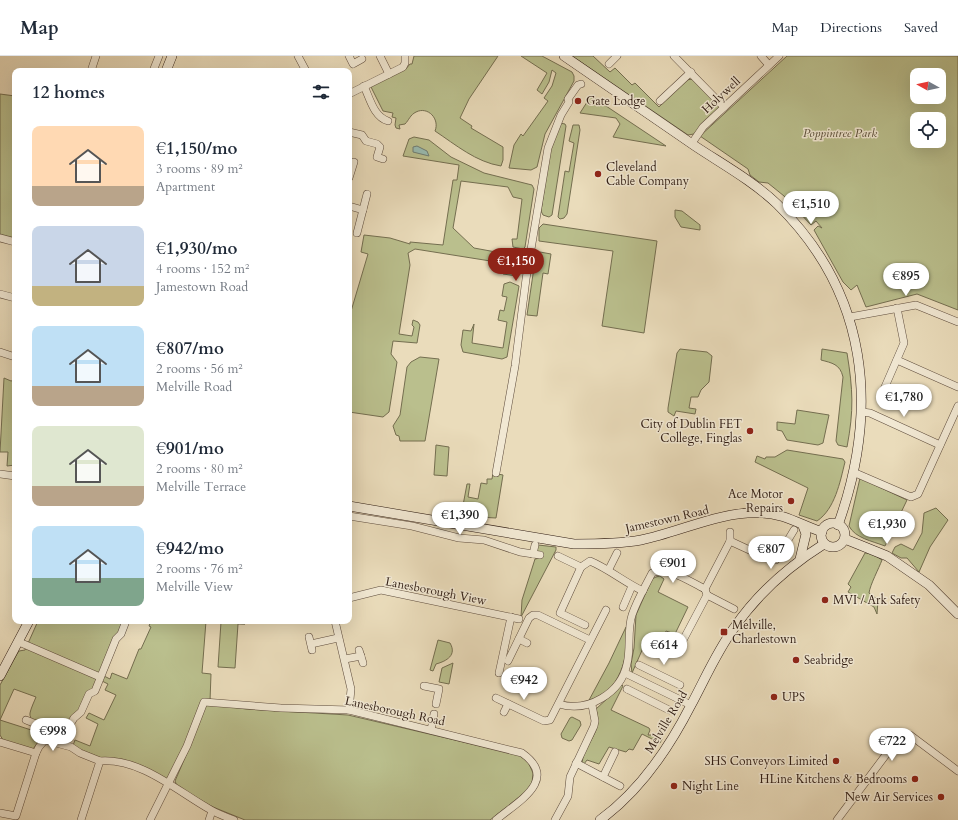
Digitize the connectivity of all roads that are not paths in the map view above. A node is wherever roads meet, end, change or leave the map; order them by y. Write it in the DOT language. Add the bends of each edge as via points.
graph roads {
  1 [pos="96,56"];
  2 [pos="159,56"];
  3 [pos="172,56"];
  4 [pos="298,56"];
  5 [pos="348,56"];
  6 [pos="380,56"];
  7 [pos="405,56"];
  8 [pos="564,56"];
  9 [pos="617,56"];
  10 [pos="674,56"];
  11 [pos="760,56"];
  12 [pos="779,56"];
  13 [pos="362,59"];
  14 [pos="609,64"];
  15 [pos="769,65"];
  16 [pos="91,68"];
  17 [pos="154,68"];
  18 [pos="167,68"];
  19 [pos="304,68"];
  20 [pos="691,72"];
  21 [pos="588,73"];
  22 [pos="390,74"];
  23 [pos="364,86"];
  24 [pos="352,92"];
  25 [pos="660,101"];
  26 [pos="724,107"];
  27 [pos="388,122"];
  28 [pos="352,133"];
  29 [pos="692,143"];
  30 [pos="383,159"];
  31 [pos="354,162"];
  32 [pos="352,168"];
  33 [pos="367,194"];
  34 [pos="352,207"];
  35 [pos="363,210"];
  36 [pos="357,233"];
  37 [pos="0,238"];
  38 [pos="12,241"];
  39 [pos="0,294"];
  40 [pos="12,297"];
  41 [pos="897,308"];
  42 [pos="850,317"];
  43 [pos="958,322"];
  44 [pos="0,352"];
  45 [pos="12,356"];
  46 [pos="897,360"];
  47 [pos="958,387"];
  48 [pos="881,396"];
  49 [pos="958,406"];
  50 [pos="862,412"];
  51 [pos="940,445"];
  52 [pos="853,472"];
  53 [pos="496,473"];
  54 [pos="0,474"];
  55 [pos="12,476"];
  56 [pos="352,507"];
  57 [pos="352,516"];
  58 [pos="838,525"];
  59 [pos="803,526"];
  60 [pos="794,530"];
  61 [pos="730,532"];
  62 [pos="822,532"];
  63 [pos="845,539"];
  64 [pos="730,541"];
  65 [pos="824,544"];
  66 [pos="535,545"];
  67 [pos="617,553"];
  68 [pos="558,556"];
  69 [pos="800,559"];
  70 [pos="581,567"];
  71 [pos="609,570"];
  72 [pos="632,586"];
  73 [pos="643,591"];
  74 [pos="706,592"];
  75 [pos="352,597"];
  76 [pos="623,607"];
  77 [pos="734,609"];
  78 [pos="606,610"];
  79 [pos="958,614"];
  80 [pos="511,618"];
  81 [pos="519,619"];
  82 [pos="28,624"];
  83 [pos="125,624"];
  84 [pos="336,624"];
  85 [pos="585,625"];
  86 [pos="338,638"];
  87 [pos="519,639"];
  88 [pos="590,640"];
  89 [pos="670,641"];
  90 [pos="19,642"];
  91 [pos="527,643"];
  92 [pos="311,644"];
  93 [pos="361,656"];
  94 [pos="345,659"];
  95 [pos="508,661"];
  96 [pos="639,664"];
  97 [pos="652,671"];
  98 [pos="499,673"];
  99 [pos="625,673"];
  100 [pos="0,676"];
  101 [pos="100,677"];
  102 [pos="646,683"];
  103 [pos="680,685"];
  104 [pos="424,686"];
  105 [pos="655,688"];
  106 [pos="627,689"];
  107 [pos="496,698"];
  108 [pos="649,700"];
  109 [pos="436,704"];
  110 [pos="508,704"];
  111 [pos="560,704"];
  112 [pos="592,705"];
  113 [pos="691,705"];
  114 [pos="349,710"];
  115 [pos="669,710"];
  116 [pos="504,712"];
  117 [pos="434,714"];
  118 [pos="26,720"];
  119 [pos="431,730"];
  120 [pos="0,742"];
  121 [pos="616,752"];
  122 [pos="36,753"];
  123 [pos="100,761"];
  124 [pos="576,763"];
  125 [pos="958,771"];
  126 [pos="603,777"];
  127 [pos="168,784"];
  128 [pos="620,786"];
  129 [pos="212,811"];
  130 [pos="0,813"];
  131 [pos="81,820"];
  132 [pos="150,820"];
  133 [pos="209,820"];
  134 [pos="234,820"];
  135 [pos="496,820"];
  136 [pos="555,820"];
  137 [pos="600,820"];
  138 [pos="837,820"];
  1 -- 16 [label="street"];
  2 -- 17 [label="street"];
  3 -- 18 [label="street"];
  4 -- 19 [label="street"];
  5 -- 13 [label="street" via="353,64"];
  6 -- 22 [label="street"];
  7 -- 22 [label="street" via="406,63 403,67"];
  8 -- 21 [label="street"];
  9 -- 14 [label="street"];
  10 -- 20 [label="street"];
  11 -- 15 [label="street"];
  12 -- 15 [label="street, Holywell"];
  15 -- 26 [label="street, Holywell"];
  20 -- 25 [label="street"];
  20 -- 26 [label="street"];
  21 -- 29 [label="street"];
  21 -- 53 [label="street" via="568,99 569,102 561,114 548,148"];
  22 -- 23 [label="street"];
  23 -- 24 [label="street"];
  23 -- 27 [label="street" via="378,115"];
  26 -- 29 [label="street, Holywell" via="703,127"];
  28 -- 30 [label="street" via="362,135 366,141 377,144 380,147 377,157"];
  29 -- 42 [label="street" via="765,193 794,222 820,256 843,298"];
  31 -- 32 [label="street"];
  33 -- 35 [label="street"];
  34 -- 35 [label="street"];
  35 -- 36 [label="street"];
  37 -- 38 [label="street"];
  39 -- 40 [label="street"];
  41 -- 42 [label="street"];
  41 -- 43 [label="street" via="916,305"];
  41 -- 46 [label="street" via="904,343"];
  42 -- 50 [label="street" via="859,361"];
  44 -- 45 [label="street"];
  46 -- 47 [label="street"];
  46 -- 48 [label="street"];
  49 -- 51 [label="street"];
  50 -- 51 [label="street" via="870,413"];
  50 -- 52 [label="street" via="861,433"];
  51 -- 52 [label="street" via="915,497"];
  52 -- 58 [label="street"];
  54 -- 55 [label="street"];
  56 -- 59 [label="street, Jamestown Road" via="574,544 641,540 731,516 760,513 788,518"];
  57 -- 66 [label="street" via="412,526 459,538 484,540 537,554"];
  58 -- 62 [label="street" via="829,524"];
  58 -- 63 [label="street" via="844,531"];
  59 -- 62 [label="street, Jamestown Road"];
  59 -- 69 [label="street" via="806,534"];
  60 -- 64 [label="street" via="776,560"];
  61 -- 64 [label="street"];
  62 -- 65 [label="street"];
  63 -- 65 [label="street" via="837,547"];
  63 -- 79 [label="street" via="887,556 929,585"];
  64 -- 74 [label="street"];
  65 -- 69 [label="street, Melville Road"];
  67 -- 71 [label="street"];
  68 -- 70 [label="street"];
  69 -- 113 [label="street, Melville Road" via="776,579 734,628"];
  70 -- 71 [label="street" via="590,561"];
  70 -- 85 [label="street" via="560,613"];
  71 -- 72 [label="street"];
  72 -- 73 [label="street"];
  72 -- 76 [label="street"];
  73 -- 74 [label="street" via="652,573 657,571 674,573"];
  73 -- 99 [label="street" via="632,615"];
  74 -- 77 [label="street"];
  74 -- 89 [label="street" via="680,646"];
  75 -- 80 [label="street, Lanesborough View" via="381,590"];
  78 -- 88 [label="street"];
  80 -- 81 [label="street, Lanesborough View"];
  80 -- 98 [label="street"];
  82 -- 90 [label="street"];
  83 -- 101 [label="street"];
  84 -- 86 [label="street"];
  86 -- 92 [label="street"];
  86 -- 94 [label="street"];
  87 -- 88 [label="street" via="529,618 538,615"];
  87 -- 91 [label="street"];
  87 -- 95 [label="street"];
  88 -- 111 [label="street"];
  90 -- 100 [label="street"];
  90 -- 101 [label="street"];
  93 -- 94 [label="street"];
  94 -- 114 [label="street" via="351,690"];
  96 -- 97 [label="street"];
  97 -- 102 [label="street"];
  97 -- 103 [label="street"];
  99 -- 102 [label="street"];
  99 -- 112 [label="street" via="609,692"];
  101 -- 118 [label="street" via="95,691 89,694 81,712 74,718 66,733 61,734"];
  102 -- 105 [label="street"];
  104 -- 109 [label="street" via="439,689"];
  105 -- 108 [label="street"];
  105 -- 113 [label="street"];
  106 -- 108 [label="street"];
  107 -- 110 [label="street"];
  108 -- 115 [label="street"];
  110 -- 111 [label="street" via="547,722"];
  110 -- 116 [label="street"];
  111 -- 112 [label="street" via="574,707"];
  112 -- 124 [label="street" via="594,726"];
  113 -- 137 [label="street, Melville Road" via="674,737 652,769"];
  114 -- 119 [label="street, Lanesborough Road"];
  114 -- 127 [label="street, Lanesborough Road" via="274,708 204,702 187,746"];
  117 -- 119 [label="street"];
  119 -- 135 [label="street, Lanesborough Road" via="522,753 531,759 536,768 536,782 532,792"];
  120 -- 122 [label="street"];
  121 -- 126 [label="street"];
  122 -- 123 [label="street" via="45,740 71,747"];
  122 -- 130 [label="street" via="24,782 16,816"];
  123 -- 127 [label="street" via="114,760 132,765"];
  123 -- 131 [label="street"];
  124 -- 126 [label="street"];
  124 -- 136 [label="street" via="570,777 568,796"];
  125 -- 138 [label="street" via="910,735 900,736"];
  126 -- 128 [label="street"];
  127 -- 129 [label="street"];
  127 -- 132 [label="street, Lanesborough Road"];
  129 -- 133 [label="street"];
  129 -- 134 [label="street"];
}
